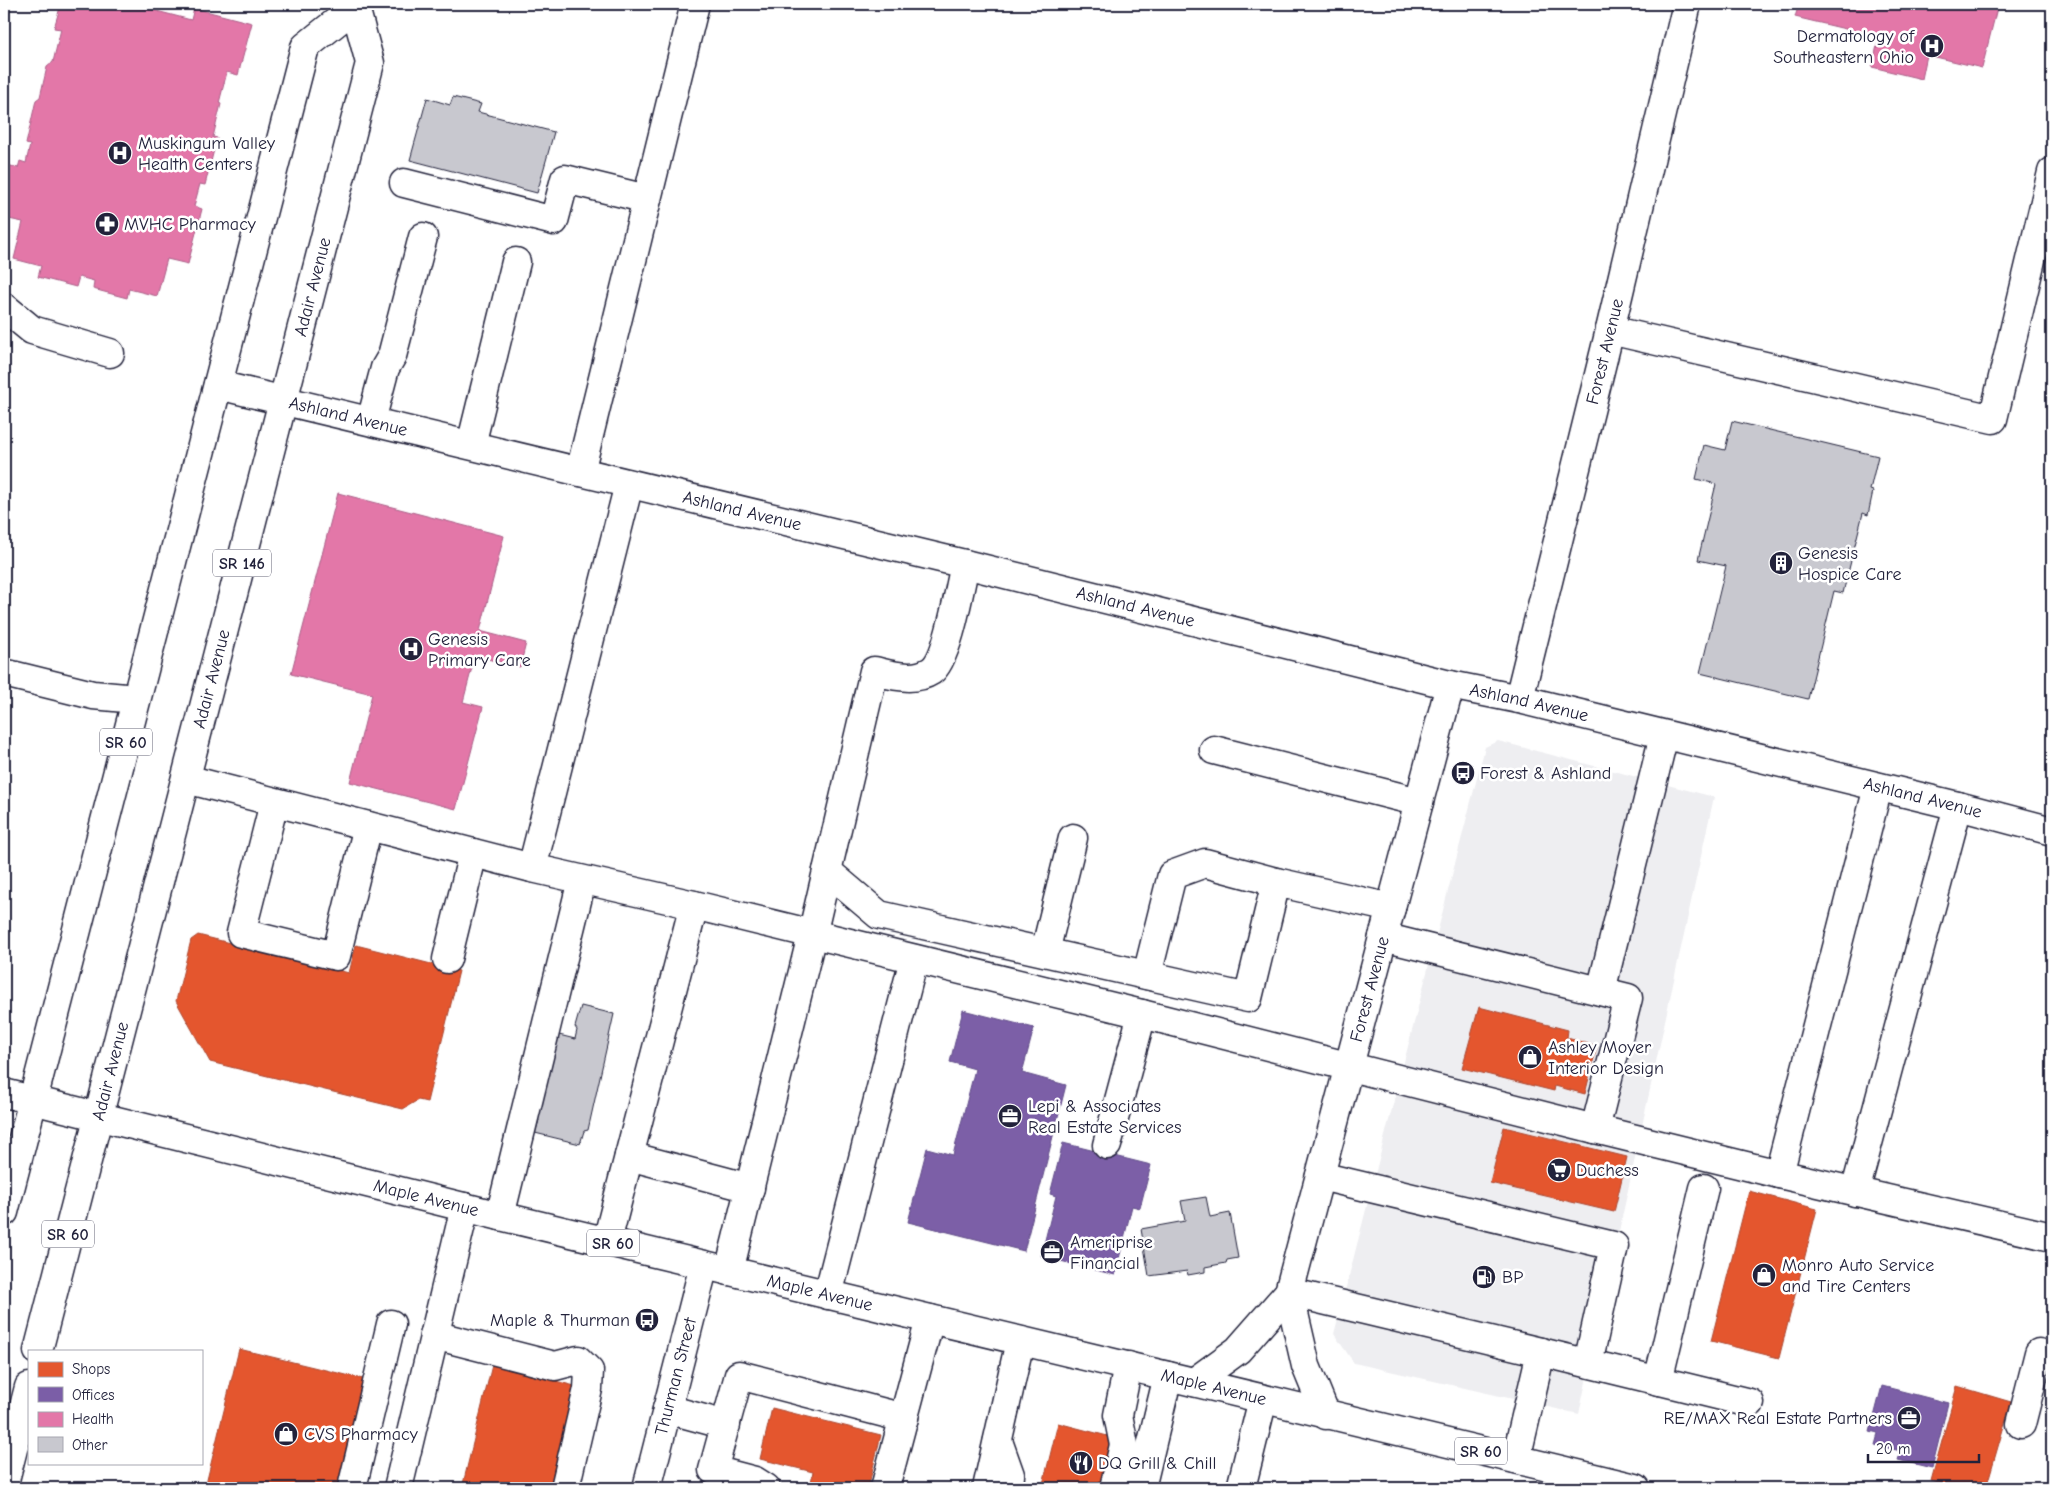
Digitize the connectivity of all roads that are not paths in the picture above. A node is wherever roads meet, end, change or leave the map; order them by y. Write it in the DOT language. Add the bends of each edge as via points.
graph roads {
  1 [pos="695,4"];
  2 [pos="1687,4"];
  3 [pos="353,5"];
  4 [pos="2052,172"];
  5 [pos="404,183"];
  6 [pos="647,199"];
  7 [pos="423,237"];
  8 [pos="516,262"];
  9 [pos="4,306"];
  10 [pos="1610,330"];
  11 [pos="110,353"];
  12 [pos="218,384"];
  13 [pos="284,401"];
  14 [pos="371,421"];
  15 [pos="471,445"];
  16 [pos="580,472"];
  17 [pos="629,484"];
  18 [pos="965,564"];
  19 [pos="4,673"];
  20 [pos="1450,685"];
  21 [pos="136,699"];
  22 [pos="1519,699"];
  23 [pos="1664,735"];
  24 [pos="1214,750"];
  25 [pos="186,779"];
  26 [pos="1878,787"];
  27 [pos="1419,802"];
  28 [pos="274,803"];
  29 [pos="1958,806"];
  30 [pos="368,826"];
  31 [pos="2052,831"];
  32 [pos="1074,838"];
  33 [pos="473,853"];
  34 [pos="532,868"];
  35 [pos="827,871"];
  36 [pos="582,880"];
  37 [pos="1276,882"];
  38 [pos="694,905"];
  39 [pos="1391,908"];
  40 [pos="812,935"];
  41 [pos="1383,937"];
  42 [pos="1045,952"];
  43 [pos="447,959"];
  44 [pos="914,959"];
  45 [pos="1147,975"];
  46 [pos="1601,991"];
  47 [pos="1142,1014"];
  48 [pos="1349,1066"];
  49 [pos="4,1093"];
  50 [pos="33,1100"];
  51 [pos="98,1118"];
  52 [pos="1595,1129"];
  53 [pos="1107,1145"];
  54 [pos="629,1156"];
  55 [pos="1779,1174"];
  56 [pos="1320,1176"];
  57 [pos="750,1188"];
  58 [pos="1704,1188"];
  59 [pos="1855,1192"];
  60 [pos="464,1207"];
  61 [pos="4,1212"];
  62 [pos="500,1216"];
  63 [pos="2052,1237"];
  64 [pos="607,1241"];
  65 [pos="717,1268"];
  66 [pos="1289,1292"];
  67 [pos="828,1295"];
  68 [pos="930,1319"];
  69 [pos="391,1324"];
  70 [pos="434,1335"];
  71 [pos="1020,1341"];
  72 [pos="38,1350"];
  73 [pos="1541,1352"];
  74 [pos="2052,1356"];
  75 [pos="1588,1364"];
  76 [pos="1128,1366"];
  77 [pos="1168,1376"];
  78 [pos="1658,1381"];
  79 [pos="1194,1382"];
  80 [pos="28,1391"];
  81 [pos="1263,1399"];
  82 [pos="1750,1403"];
  83 [pos="667,1409"];
  84 [pos="1326,1414"];
  85 [pos="904,1418"];
  86 [pos="2021,1424"];
  87 [pos="726,1425"];
  88 [pos="998,1440"];
  89 [pos="1516,1459"];
  90 [pos="4,1484"];
  91 [pos="758,1486"];
  92 [pos="352,1488"];
  93 [pos="398,1488"];
  94 [pos="565,1488"];
  95 [pos="647,1488"];
  96 [pos="885,1488"];
  97 [pos="987,1488"];
  98 [pos="1009,1488"];
  99 [pos="1114,1488"];
  100 [pos="1141,1488"];
  101 [pos="1241,1488"];
  102 [pos="1636,1488"];
  1 -- 6 [label="main road"];
  2 -- 10 [label="main road, Forest Avenue"];
  3 -- 12 [label="main road, Adair Avenue / SR 60" via="305,47"];
  3 -- 13 [label="main road, Adair Avenue / SR 146" via="370,63"];
  4 -- 10 [label="main road" via="1993,419"];
  5 -- 6 [label="main road" via="554,221 564,179"];
  6 -- 16 [label="main road"];
  7 -- 14 [label="main road" via="392,356 385,368"];
  8 -- 15 [label="main road"];
  9 -- 11 [label="main road" via="32,330"];
  10 -- 22 [label="main road, Forest Avenue"];
  12 -- 13 [label="main road, Ashland Avenue"];
  12 -- 21 [label="main road, Adair Avenue / SR 60"];
  13 -- 14 [label="main road, Ashland Avenue"];
  13 -- 25 [label="main road, Adair Avenue / SR 146"];
  14 -- 15 [label="main road, Ashland Avenue"];
  15 -- 16 [label="main road, Ashland Avenue"];
  16 -- 17 [label="main road, Ashland Avenue"];
  17 -- 18 [label="main road, Ashland Avenue"];
  17 -- 34 [label="main road"];
  18 -- 20 [label="main road, Ashland Avenue"];
  18 -- 35 [label="main road, Thurman Street" via="940,662 932,671 906,678 874,671"];
  19 -- 21 [label="main road" via="93,695"];
  20 -- 22 [label="main road, Ashland Avenue"];
  20 -- 27 [label="main road, Forest Avenue"];
  21 -- 50 [label="main road, Adair Avenue / SR 60"];
  22 -- 23 [label="main road, Ashland Avenue"];
  23 -- 26 [label="main road, Ashland Avenue"];
  23 -- 46 [label="main road"];
  24 -- 27 [label="main road"];
  25 -- 28 [label="main road"];
  25 -- 51 [label="main road, Adair Avenue / SR 146"];
  26 -- 29 [label="main road, Ashland Avenue"];
  26 -- 55 [label="main road"];
  27 -- 39 [label="main road, Forest Avenue"];
  28 -- 30 [label="main road"];
  28 -- 30 [label="main road" via="241,933 336,956"];
  29 -- 31 [label="main road, Ashland Avenue"];
  29 -- 59 [label="main road"];
  30 -- 33 [label="main road"];
  32 -- 42 [label="main road"];
  33 -- 34 [label="main road"];
  33 -- 43 [label="main road"];
  34 -- 36 [label="main road"];
  35 -- 40 [label="main road, Thurman Street"];
  35 -- 42 [label="main road" via="879,915"];
  36 -- 38 [label="main road"];
  36 -- 62 [label="main road"];
  37 -- 39 [label="main road"];
  37 -- 45 [label="main road" via="1205,863 1172,875"];
  37 -- 45 [label="main road" via="1248,998"];
  38 -- 40 [label="main road"];
  38 -- 54 [label="main road"];
  39 -- 41 [label="main road, Forest Avenue"];
  40 -- 44 [label="main road"];
  40 -- 57 [label="main road, Thurman Street"];
  41 -- 46 [label="main road"];
  41 -- 48 [label="main road, Forest Avenue"];
  42 -- 45 [label="main road"];
  44 -- 47 [label="main road"];
  44 -- 67 [label="main road"];
  46 -- 52 [label="main road" via="1628,998"];
  47 -- 48 [label="main road"];
  47 -- 53 [label="main road"];
  48 -- 52 [label="main road"];
  48 -- 56 [label="main road, Forest Avenue"];
  49 -- 50 [label="main road, Maple Avenue"];
  50 -- 51 [label="main road, Maple Avenue"];
  50 -- 61 [label="main road, Adair Avenue / SR 60"];
  51 -- 60 [label="main road, Maple Avenue / SR 60"];
  51 -- 72 [label="main road, Adair Avenue / SR 60"];
  52 -- 55 [label="main road"];
  54 -- 57 [label="main road"];
  54 -- 64 [label="main road"];
  55 -- 59 [label="main road"];
  56 -- 66 [label="main road, Forest Avenue"];
  56 -- 75 [label="main road" via="1614,1246"];
  57 -- 65 [label="main road, Thurman Street"];
  58 -- 78 [label="main road"];
  59 -- 63 [label="main road"];
  60 -- 62 [label="main road, Maple Avenue / SR 60"];
  60 -- 70 [label="main road"];
  62 -- 64 [label="main road, Maple Avenue / SR 60"];
  64 -- 65 [label="main road, Maple Avenue / SR 60"];
  65 -- 67 [label="main road, Maple Avenue / SR 60"];
  65 -- 83 [label="main road, Thurman Street"];
  66 -- 73 [label="main road"];
  66 -- 79 [label="main road, Forest Avenue" via="1238,1350"];
  66 -- 84 [label="main road, Forest Avenue" via="1306,1366"];
  67 -- 68 [label="main road, Maple Avenue / SR 60"];
  68 -- 71 [label="main road, Maple Avenue / SR 60"];
  68 -- 85 [label="main road"];
  69 -- 92 [label="main road"];
  70 -- 93 [label="main road"];
  70 -- 94 [label="main road" via="556,1366 578,1360 590,1371"];
  71 -- 76 [label="main road, Maple Avenue / SR 60"];
  71 -- 88 [label="main road"];
  73 -- 75 [label="main road"];
  73 -- 89 [label="main road"];
  74 -- 86 [label="main road" via="2040,1353"];
  75 -- 78 [label="main road"];
  76 -- 77 [label="main road, Maple Avenue / SR 60"];
  76 -- 99 [label="main road" via="1118,1415 1124,1445"];
  77 -- 79 [label="main road, Maple Avenue / SR 60"];
  77 -- 100 [label="main road"];
  78 -- 82 [label="main road"];
  79 -- 81 [label="main road, Maple Avenue / SR 60"];
  80 -- 90 [label="main road"];
  81 -- 84 [label="main road, Maple Avenue / SR 60"];
  81 -- 101 [label="main road"];
  83 -- 87 [label="main road"];
  83 -- 95 [label="main road, Thurman Street"];
  84 -- 89 [label="main road, Maple Avenue / SR 60"];
  85 -- 87 [label="main road" via="739,1375"];
  85 -- 96 [label="main road"];
  87 -- 91 [label="main road" via="713,1470"];
  88 -- 97 [label="main road"];
  88 -- 98 [label="main road" via="1010,1475"];
  89 -- 102 [label="main road, Maple Avenue / SR 60"];
}
